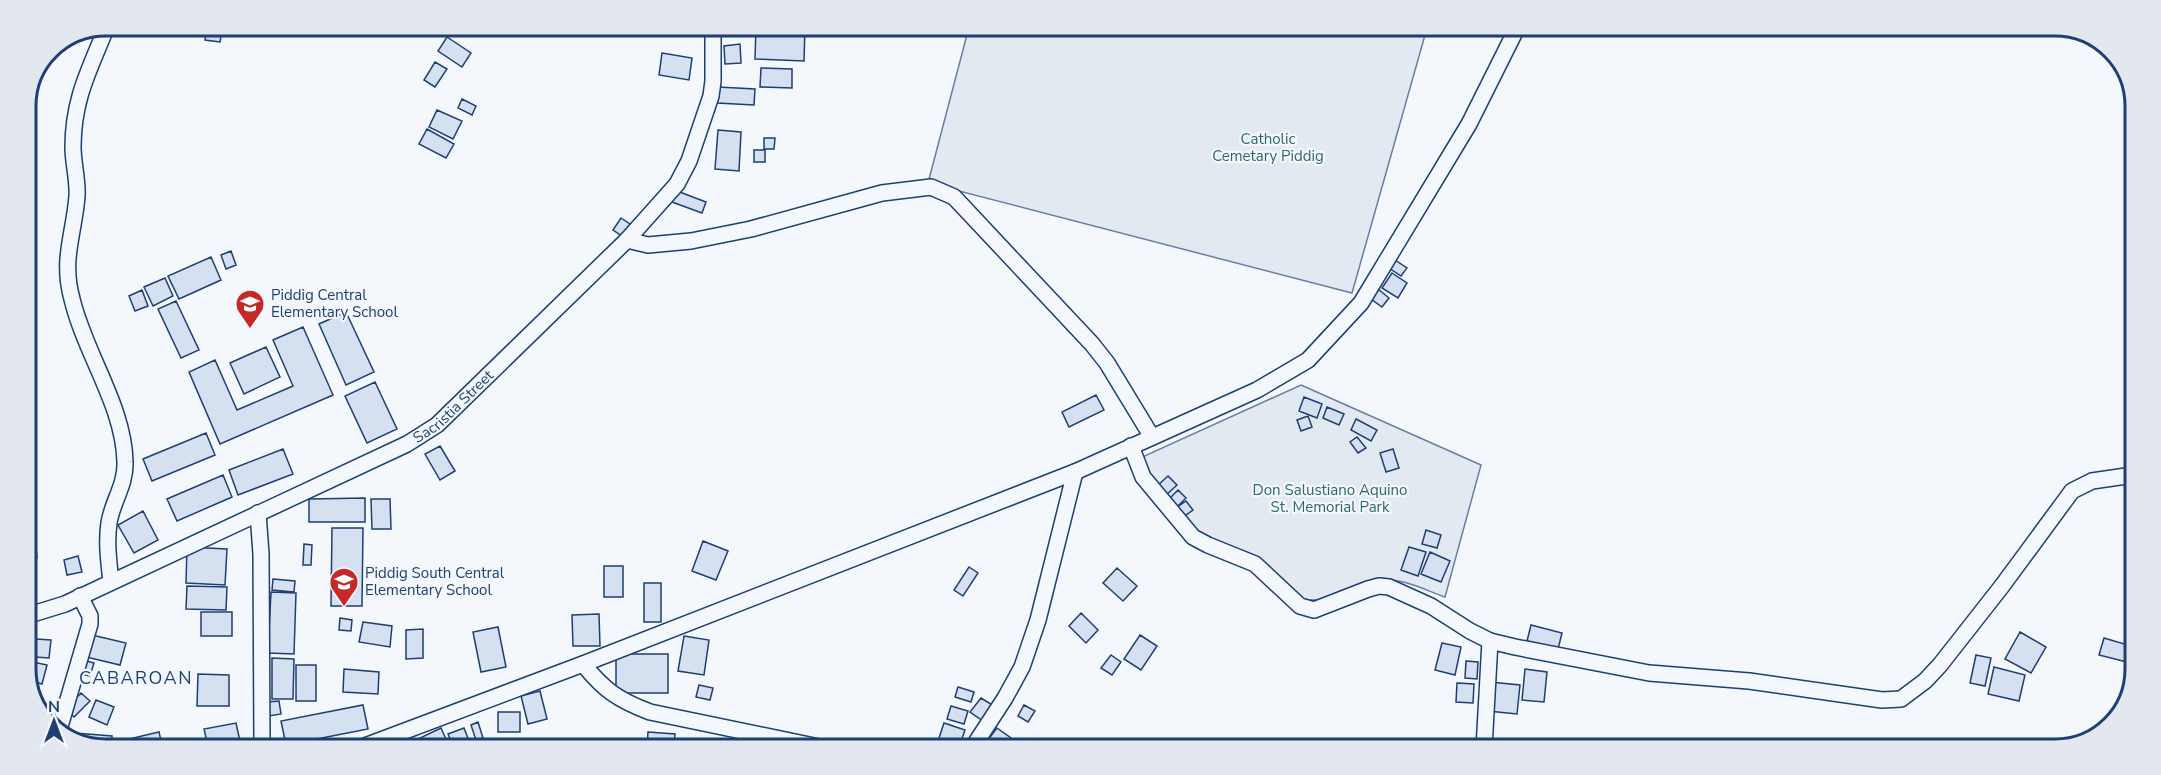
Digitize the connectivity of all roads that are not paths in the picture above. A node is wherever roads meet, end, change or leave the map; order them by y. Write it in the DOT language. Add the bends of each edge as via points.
graph roads {
  1 [pos="103,36"];
  2 [pos="713,36"];
  3 [pos="1513,36"];
  4 [pos="627,240"];
  5 [pos="1152,437"];
  6 [pos="1131,446"];
  7 [pos="1075,472"];
  8 [pos="2125,476"];
  9 [pos="258,513"];
  10 [pos="111,582"];
  11 [pos="80,596"];
  12 [pos="36,613"];
  13 [pos="1490,641"];
  14 [pos="583,664"];
  15 [pos="60,722"];
  16 [pos="262,739"];
  17 [pos="384,739"];
  18 [pos="780,739"];
  19 [pos="978,739"];
  20 [pos="1485,739"];
  1 -- 10 [label="street" via="78,99 73,147 77,193 67,276 84,338 114,408 125,462 122,486 109,521"];
  2 -- 4 [label="street, Sacristia Street" via="714,81 689,161 676,184"];
  3 -- 5 [label="street" via="1469,124 1361,303 1308,360 1257,390"];
  4 -- 5 [label="street" via="648,245 691,241 882,193 931,187 941,190 968,211 1092,344"];
  4 -- 9 [label="street, Sacristia Street" via="438,425 407,444"];
  5 -- 6 [label="street"];
  6 -- 7 [label="street"];
  6 -- 13 [label="street" via="1143,477 1193,537 1255,564 1300,606 1314,610 1368,589 1389,587 1431,606"];
  7 -- 14 [label="street"];
  7 -- 19 [label="street" via="1038,620 1022,667"];
  8 -- 13 [label="street" via="2092,481 2072,491 1940,665 1900,699 1649,673"];
  9 -- 10 [label="street, Sacristia Street"];
  9 -- 16 [label="street"];
  10 -- 11 [label="street, Sacristia Street"];
  11 -- 12 [label="street, Sacristia Street"];
  11 -- 15 [label="street" via="90,624"];
  13 -- 20 [label="street"];
  14 -- 17 [label="street"];
  14 -- 18 [label="street" via="600,685 626,703 650,712"];
}
